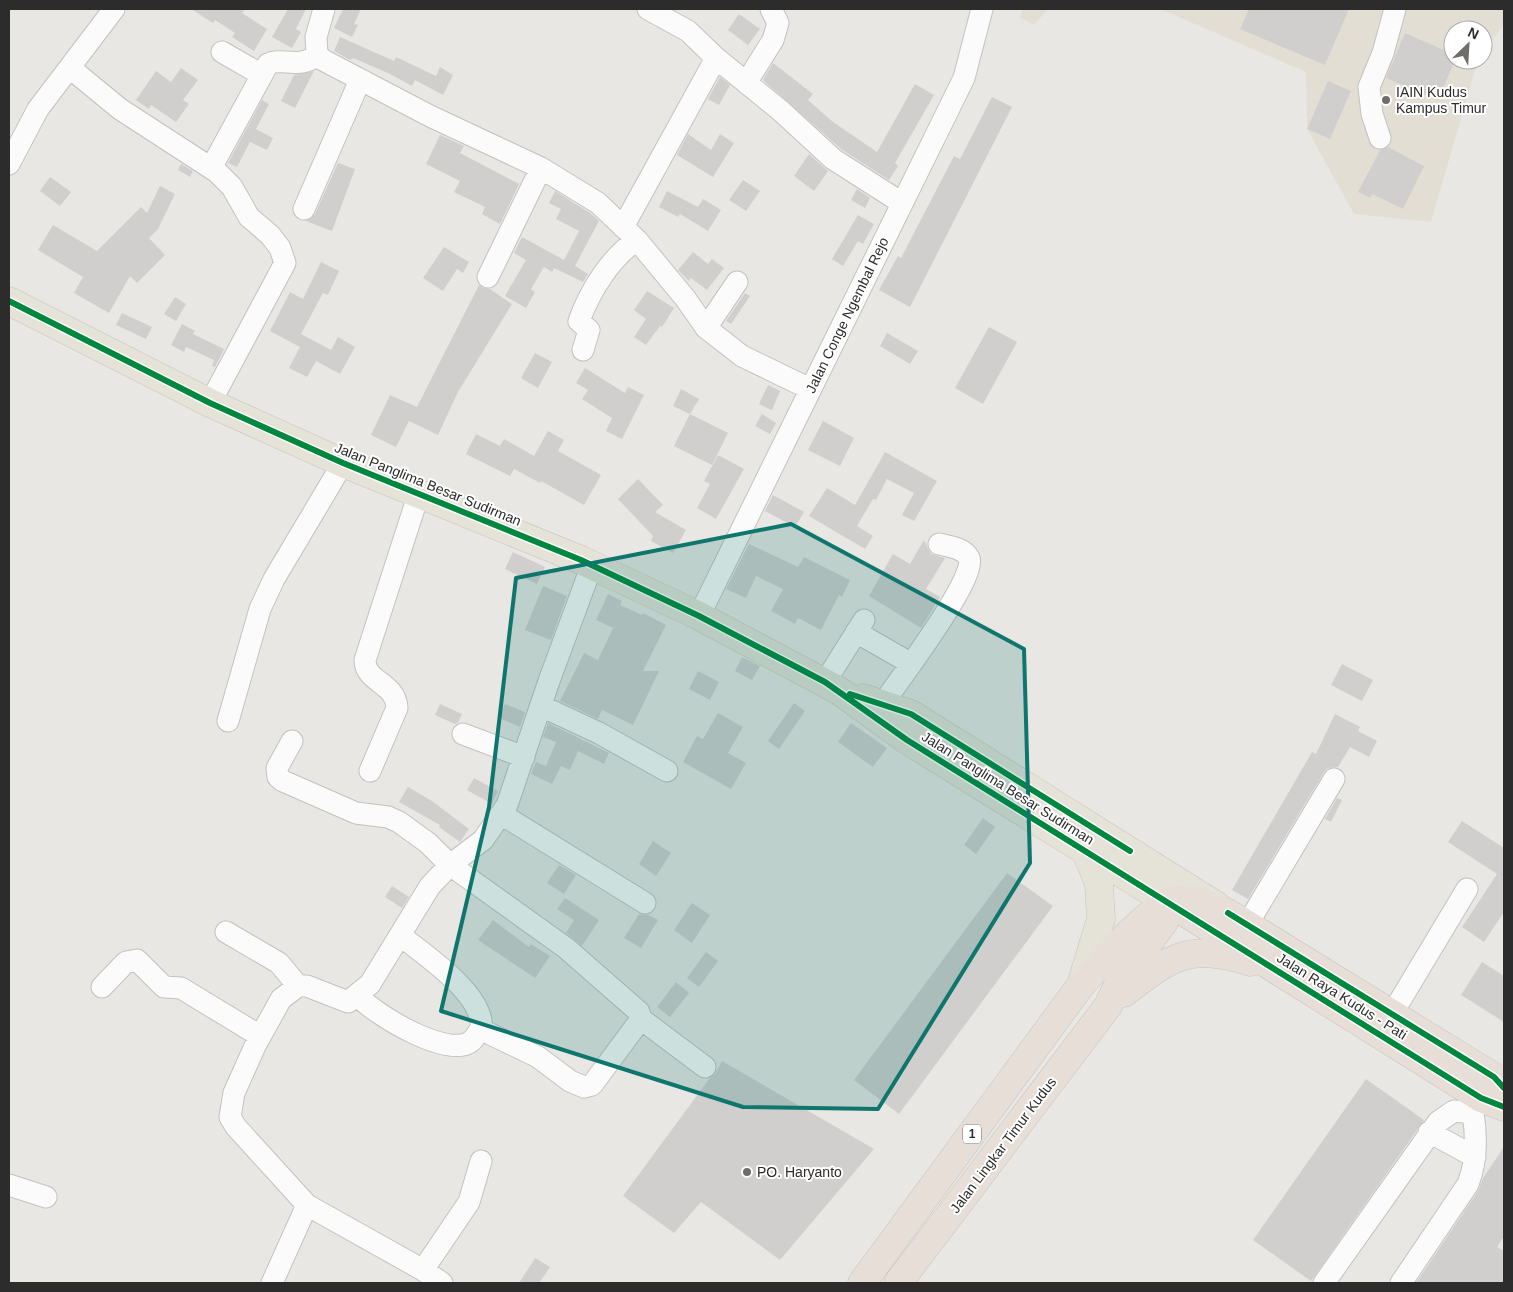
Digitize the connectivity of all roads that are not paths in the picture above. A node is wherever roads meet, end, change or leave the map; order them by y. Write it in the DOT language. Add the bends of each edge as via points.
graph roads {
  1 [pos="114,9"];
  2 [pos="324,9"];
  3 [pos="648,9"];
  4 [pos="982,9"];
  5 [pos="1395,9"];
  6 [pos="774,24"];
  7 [pos="222,52"];
  8 [pos="316,54"];
  9 [pos="716,58"];
  10 [pos="70,68"];
  11 [pos="262,75"];
  12 [pos="360,80"];
  13 [pos="746,83"];
  14 [pos="1380,138"];
  15 [pos="9,164"];
  16 [pos="211,168"];
  17 [pos="541,168"];
  18 [pos="902,203"];
  19 [pos="304,209"];
  20 [pos="630,234"];
  21 [pos="488,277"];
  22 [pos="737,282"];
  23 [pos="9,301"];
  24 [pos="706,328"];
  25 [pos="583,350"];
  26 [pos="810,389"];
  27 [pos="210,403"];
  28 [pos="343,463"];
  29 [pos="419,493"];
  30 [pos="939,544"];
  31 [pos="592,565"];
  32 [pos="699,616"];
  33 [pos="910,663"];
  34 [pos="832,686"];
  35 [pos="882,705"];
  36 [pos="541,706"];
  37 [pos="228,721"];
  38 [pos="463,734"];
  39 [pos="292,741"];
  40 [pos="524,757"];
  41 [pos="370,771"];
  42 [pos="667,771"];
  43 [pos="1334,779"];
  44 [pos="501,814"];
  45 [pos="1086,851"];
  46 [pos="1130,851"];
  47 [pos="450,865"];
  48 [pos="1467,889"];
  49 [pos="1168,902"];
  50 [pos="645,903"];
  51 [pos="1238,919"];
  52 [pos="226,932"];
  53 [pos="400,935"];
  54 [pos="1276,969"];
  55 [pos="1081,985"];
  56 [pos="102,986"];
  57 [pos="298,986"];
  58 [pos="358,996"];
  59 [pos="1108,1006"];
  60 [pos="1392,1014"];
  61 [pos="641,1020"];
  62 [pos="480,1029"];
  63 [pos="260,1036"];
  64 [pos="706,1067"];
  65 [pos="1491,1097"];
  66 [pos="1429,1132"];
  67 [pos="1475,1157"];
  68 [pos="481,1161"];
  69 [pos="9,1185"];
  70 [pos="46,1197"];
  71 [pos="307,1205"];
  72 [pos="423,1270"];
  73 [pos="272,1283"];
  74 [pos="442,1283"];
  75 [pos="862,1283"];
  76 [pos="898,1283"];
  77 [pos="1324,1283"];
  78 [pos="1401,1283"];
  1 -- 10 [label="street"];
  2 -- 8 [label="street" via="316,37"];
  3 -- 9 [label="street" via="688,31"];
  4 -- 18 [label="street, Jalan Conge Ngembal Rejo" via="964,78"];
  5 -- 14 [label="street" via="1383,53 1369,87 1372,114"];
  6 -- 13 [label="street"];
  7 -- 11 [label="street"];
  8 -- 11 [label="street" via="297,63 274,61 268,64"];
  8 -- 12 [label="street"];
  9 -- 13 [label="street"];
  9 -- 20 [label="street"];
  10 -- 15 [label="street" via="38,109"];
  10 -- 16 [label="street" via="120,109"];
  11 -- 16 [label="street"];
  12 -- 17 [label="street"];
  12 -- 19 [label="street"];
  13 -- 18 [label="street" via="782,111 832,158"];
  16 -- 27 [label="street" via="232,187 249,217 270,235 280,248 285,263"];
  17 -- 20 [label="street" via="598,203"];
  17 -- 21 [label="street"];
  18 -- 26 [label="street, Jalan Conge Ngembal Rejo"];
  20 -- 24 [label="street" via="685,298"];
  20 -- 25 [label="street" via="588,299 579,321 589,330"];
  22 -- 24 [label="street"];
  23 -- 27 [label="main road, Jalan Panglima Besar Sudirman"];
  24 -- 26 [label="street" via="742,356"];
  26 -- 32 [label="street, Jalan Conge Ngembal Rejo"];
  27 -- 28 [label="main road, Jalan Panglima Besar Sudirman"];
  28 -- 29 [label="main road, Jalan Panglima Besar Sudirman"];
  28 -- 37 [label="street" via="274,578 260,609"];
  29 -- 31 [label="main road, Jalan Panglima Besar Sudirman"];
  29 -- 41 [label="street" via="364,660 365,667 397,700 397,708"];
  30 -- 33 [label="street" via="960,550 969,558 970,567 965,583 950,607"];
  31 -- 32 [label="main road, Jalan Panglima Besar Sudirman"];
  31 -- 36 [label="street"];
  32 -- 34 [label="main road, Jalan Panglima Besar Sudirman"];
  33 -- 34 [label="street" via="860,626"];
  33 -- 35 [label="street"];
  34 -- 35 [label="main road, Jalan Panglima Besar Sudirman"];
  34 -- 45 [label="main road, Jalan Panglima Besar Sudirman" via="907,740"];
  35 -- 46 [label="main road, Jalan Panglima Besar Sudirman" via="911,714"];
  36 -- 40 [label="street"];
  36 -- 42 [label="street" via="599,733"];
  38 -- 40 [label="street"];
  39 -- 47 [label="street" via="277,768 278,778 356,813 400,822"];
  40 -- 44 [label="street"];
  43 -- 51 [label="street"];
  44 -- 47 [label="street" via="483,840"];
  44 -- 50 [label="street"];
  45 -- 49 [label="main road, Jalan Panglima Besar Sudirman"];
  45 -- 55 [label="main road" via="1099,884 1101,919"];
  46 -- 49 [label="main road" via="1151,873"];
  46 -- 51 [label="main road"];
  47 -- 53 [label="street" via="430,886"];
  47 -- 61 [label="street" via="566,948 639,1012"];
  48 -- 60 [label="street"];
  49 -- 51 [label="highway, Jalan Raya Kudus - Pati" via="1195,901"];
  49 -- 54 [label="highway, Jalan Raya Kudus - Pati / 1"];
  49 -- 55 [label="highway" via="1130,932"];
  49 -- 59 [label="highway, 1" via="1164,922 1119,983"];
  51 -- 60 [label="highway, Jalan Raya Kudus - Pati"];
  52 -- 57 [label="street" via="279,963"];
  53 -- 58 [label="street" via="370,984"];
  53 -- 62 [label="street" via="452,978 468,996 481,1020"];
  54 -- 59 [label="highway, 1" via="1235,957 1189,954 1150,972"];
  54 -- 65 [label="highway, Jalan Raya Kudus - Pati / 1"];
  55 -- 75 [label="highway, 1"];
  56 -- 63 [label="street" via="126,962 137,960 164,987 181,988"];
  57 -- 58 [label="street" via="307,986 348,1002"];
  57 -- 63 [label="street" via="281,999"];
  58 -- 62 [label="street" via="380,1016 422,1037 463,1046 470,1044"];
  59 -- 76 [label="highway, Jalan Lingkar Timur Kudus / 1"];
  60 -- 65 [label="highway, Jalan Raya Kudus - Pati"];
  61 -- 62 [label="street" via="592,1085 584,1086 570,1082 538,1057"];
  61 -- 64 [label="street"];
  63 -- 71 [label="street" via="234,1093 230,1117"];
  65 -- 66 [label="street" via="1454,1112"];
  65 -- 67 [label="street" via="1476,1134"];
  66 -- 67 [label="street"];
  66 -- 77 [label="street"];
  67 -- 78 [label="street" via="1468,1184"];
  68 -- 72 [label="street" via="468,1202"];
  69 -- 70 [label="street"];
  71 -- 72 [label="street"];
  71 -- 73 [label="street"];
  72 -- 74 [label="street"];
}
